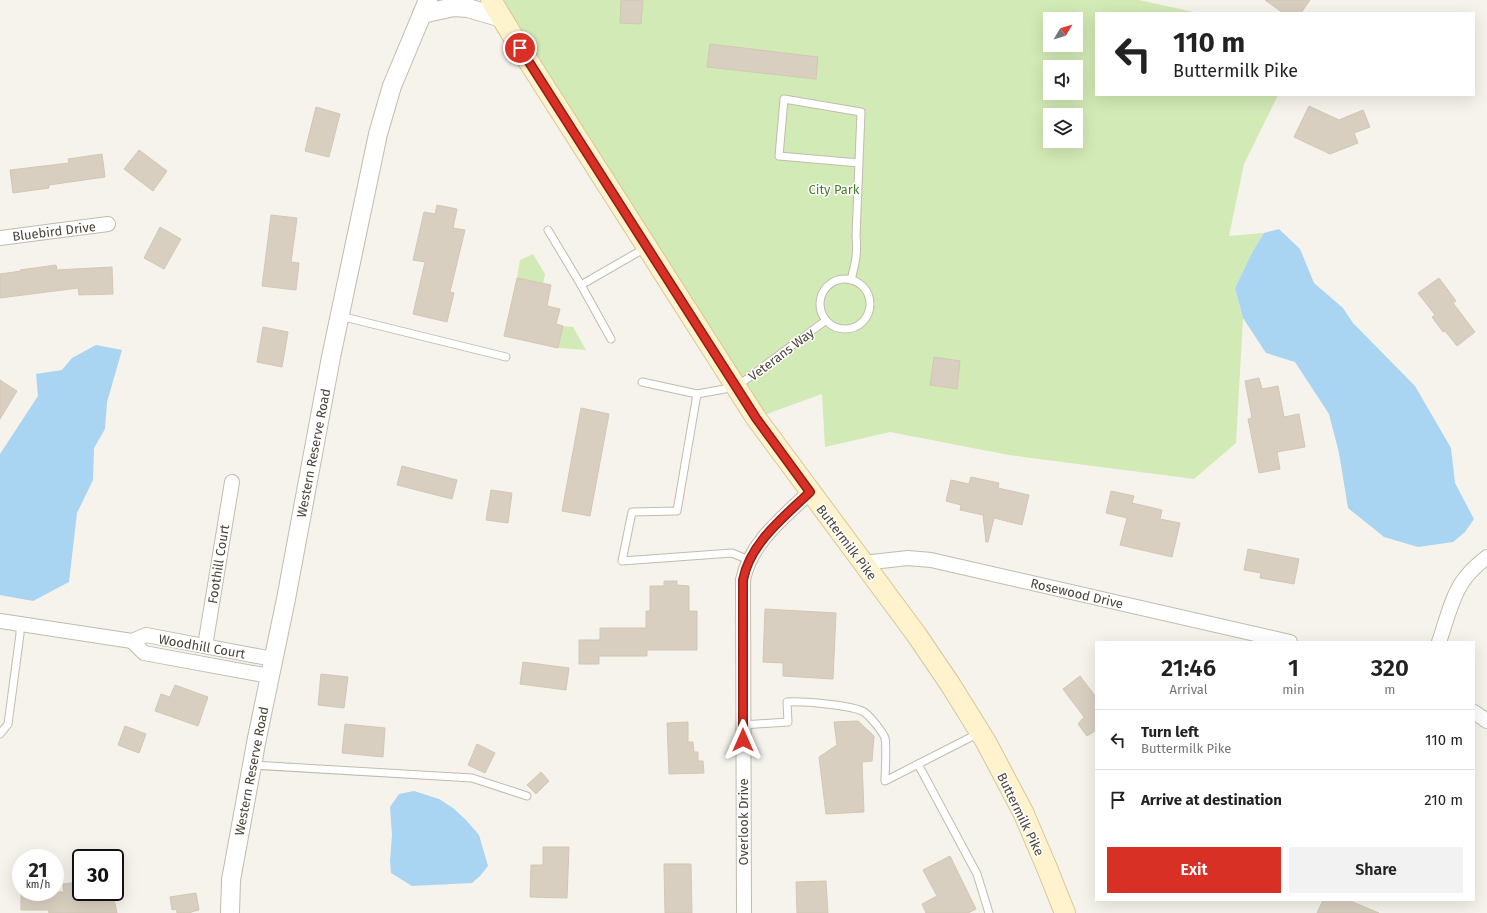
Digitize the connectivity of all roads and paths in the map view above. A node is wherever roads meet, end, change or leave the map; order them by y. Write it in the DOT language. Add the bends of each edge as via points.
graph roads {
  1 [pos="491,0"];
  2 [pos="425,7"];
  3 [pos="502,18"];
  4 [pos="859,163"];
  5 [pos="108,224"];
  6 [pos="548,230"];
  7 [pos="0,238"];
  8 [pos="647,247"];
  9 [pos="851,280"];
  10 [pos="581,285"];
  11 [pos="340,316"];
  12 [pos="825,321"];
  13 [pos="611,339"];
  14 [pos="506,357"];
  15 [pos="642,382"];
  16 [pos="736,387"];
  17 [pos="697,394"];
  18 [pos="232,482"];
  19 [pos="810,492"];
  20 [pos="1487,557"];
  21 [pos="749,560"];
  22 [pos="863,563"];
  23 [pos="0,621"];
  24 [pos="20,624"];
  25 [pos="132,641"];
  26 [pos="1286,641"];
  27 [pos="1439,641"];
  28 [pos="205,646"];
  29 [pos="273,658"];
  30 [pos="269,676"];
  31 [pos="1475,713"];
  32 [pos="1487,720"];
  33 [pos="743,725"];
  34 [pos="980,732"];
  35 [pos="0,734"];
  36 [pos="918,764"];
  37 [pos="252,765"];
  38 [pos="527,796"];
  39 [pos="230,913"];
  40 [pos="744,913"];
  41 [pos="989,913"];
  42 [pos="1065,913"];
  1 -- 3 [label="main road, Buttermilk Pike"];
  2 -- 3 [label="street" via="468,8"];
  2 -- 11 [label="street, Western Reserve Road" via="392,86 378,134"];
  3 -- 8 [label="main road, Buttermilk Pike"];
  4 -- 4 [label="lane" via="861,112 784,99 779,156"];
  4 -- 9 [label="lane" via="856,236 858,248"];
  5 -- 7 [label="street, Bluebird Drive"];
  6 -- 10 [label="lane"];
  8 -- 10 [label="lane"];
  8 -- 16 [label="main road, Buttermilk Pike"];
  9 -- 12 [label="lane, Veterans Way" via="835,281 823,291 819,306"];
  9 -- 12 [label="lane, Veterans Way" via="864,288 868,296 869,308 864,320 849,329 840,329"];
  10 -- 13 [label="lane"];
  11 -- 14 [label="lane"];
  11 -- 29 [label="street, Western Reserve Road"];
  12 -- 16 [label="lane, Veterans Way"];
  15 -- 17 [label="lane"];
  16 -- 17 [label="lane"];
  16 -- 19 [label="main road, Buttermilk Pike"];
  17 -- 21 [label="lane" via="677,511 632,512 622,561 732,553"];
  18 -- 28 [label="street, Foothill Court"];
  19 -- 21 [label="street, Overlook Drive" via="766,535"];
  19 -- 22 [label="main road, Buttermilk Pike"];
  20 -- 27 [label="street" via="1462,581"];
  21 -- 33 [label="street, Overlook Drive" via="743,580"];
  22 -- 26 [label="street, Rosewood Drive" via="908,558 931,560"];
  22 -- 34 [label="main road, Buttermilk Pike" via="916,634"];
  23 -- 24 [label="street, Woodhill Court"];
  24 -- 25 [label="street, Woodhill Court"];
  24 -- 35 [label="lane" via="8,724"];
  25 -- 28 [label="street, Woodhill Court" via="146,635"];
  25 -- 30 [label="street, Woodhill Court" via="144,653"];
  28 -- 29 [label="street, Woodhill Court"];
  29 -- 30 [label="street, Western Reserve Road"];
  30 -- 37 [label="street, Western Reserve Road"];
  31 -- 32 [label="street"];
  33 -- 36 [label="lane" via="788,722 788,702 849,707 864,712 885,737 885,781"];
  33 -- 40 [label="street, Overlook Drive"];
  34 -- 36 [label="lane"];
  34 -- 42 [label="main road, Buttermilk Pike" via="1023,812"];
  36 -- 41 [label="lane" via="977,874"];
  37 -- 38 [label="lane" via="472,778"];
  37 -- 39 [label="street, Western Reserve Road" via="231,880"];
}
